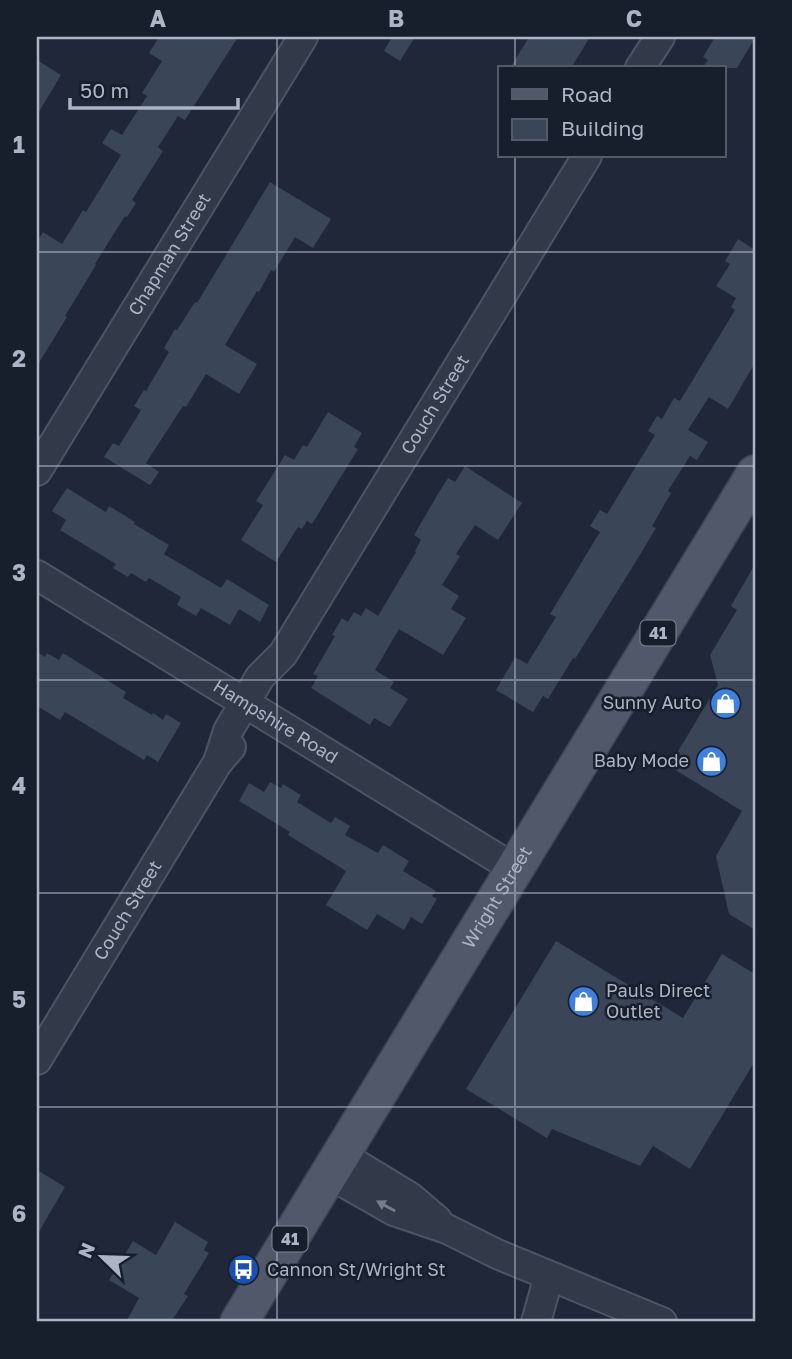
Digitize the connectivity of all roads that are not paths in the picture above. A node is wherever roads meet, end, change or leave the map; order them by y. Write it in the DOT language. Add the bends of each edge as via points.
graph roads {
  1 [pos="303,37"];
  2 [pos="660,37"];
  3 [pos="641,66"];
  4 [pos="586,158"];
  5 [pos="37,471"];
  6 [pos="755,474"];
  7 [pos="37,575"];
  8 [pos="251,707"];
  9 [pos="515,869"];
  10 [pos="37,1060"];
  11 [pos="335,1165"];
  12 [pos="556,1279"];
  13 [pos="239,1322"];
  14 [pos="538,1322"];
  15 [pos="662,1322"];
  1 -- 5 [label="street, Chapman Street"];
  2 -- 3 [label="street"];
  4 -- 8 [label="street, Couch Street" via="283,654 272,685"];
  6 -- 9 [label="main road, Wright Street / 41"];
  7 -- 8 [label="street, Hampshire Road"];
  8 -- 9 [label="street, Hampshire Road"];
  8 -- 10 [label="street, Couch Street" via="240,738 218,762"];
  9 -- 11 [label="main road, Wright Street / 41"];
  11 -- 12 [label="street" via="410,1197 447,1228"];
  11 -- 13 [label="main road, Wright Street / 41"];
  12 -- 14 [label="street"];
  12 -- 15 [label="street"];
}
